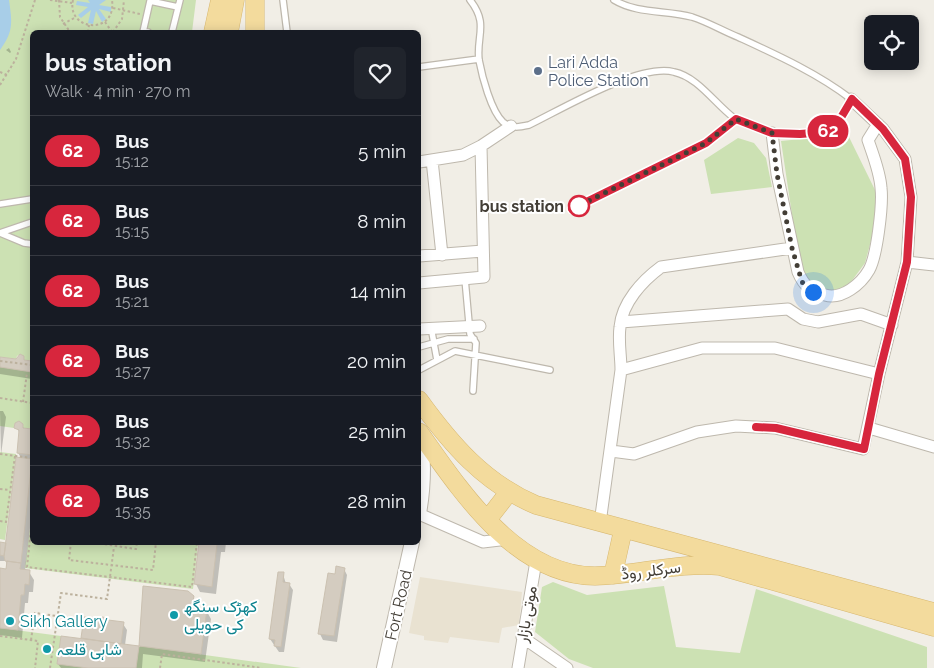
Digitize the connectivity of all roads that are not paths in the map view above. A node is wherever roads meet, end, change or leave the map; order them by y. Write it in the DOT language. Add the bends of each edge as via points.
graph roads {
  1 [pos="180,0"];
  2 [pos="220,0"];
  3 [pos="234,0"];
  4 [pos="255,0"];
  5 [pos="284,0"];
  6 [pos="470,0"];
  7 [pos="614,0"];
  8 [pos="178,7"];
  9 [pos="143,30"];
  10 [pos="172,30"];
  11 [pos="214,30"];
  12 [pos="229,30"];
  13 [pos="255,30"];
  14 [pos="287,30"];
  15 [pos="479,59"];
  16 [pos="421,67"];
  17 [pos="852,99"];
  18 [pos="736,119"];
  19 [pos="878,124"];
  20 [pos="511,126"];
  21 [pos="772,133"];
  22 [pos="481,146"];
  23 [pos="432,160"];
  24 [pos="421,162"];
  25 [pos="30,199"];
  26 [pos="0,204"];
  27 [pos="572,209"];
  28 [pos="30,223"];
  29 [pos="0,233"];
  30 [pos="30,244"];
  31 [pos="792,248"];
  32 [pos="483,251"];
  33 [pos="442,255"];
  34 [pos="421,256"];
  35 [pos="907,262"];
  36 [pos="934,265"];
  37 [pos="465,278"];
  38 [pos="421,283"];
  39 [pos="621,322"];
  40 [pos="892,324"];
  41 [pos="475,326"];
  42 [pos="431,327"];
  43 [pos="421,329"];
  44 [pos="474,339"];
  45 [pos="434,343"];
  46 [pos="421,346"];
  47 [pos="476,354"];
  48 [pos="437,360"];
  49 [pos="421,369"];
  50 [pos="550,370"];
  51 [pos="621,370"];
  52 [pos="879,374"];
  53 [pos="473,390"];
  54 [pos="421,403"];
  55 [pos="869,428"];
  56 [pos="421,435"];
  57 [pos="421,440"];
  58 [pos="934,448"];
  59 [pos="611,451"];
  60 [pos="509,492"];
  61 [pos="421,500"];
  62 [pos="421,514"];
  63 [pos="488,519"];
  64 [pos="600,523"];
  65 [pos="623,530"];
  66 [pos="508,539"];
  67 [pos="411,545"];
  68 [pos="536,561"];
  69 [pos="613,575"];
  70 [pos="934,612"];
  71 [pos="934,627"];
  72 [pos="522,637"];
  73 [pos="384,668"];
  74 [pos="518,668"];
  75 [pos="567,668"];
  1 -- 8 [label="lane"];
  2 -- 11 [label="main road"];
  3 -- 12 [label="main road"];
  4 -- 13 [label="main road"];
  5 -- 14 [label="lane"];
  6 -- 15 [label="lane" via="480,18"];
  7 -- 17 [label="lane" via="624,6 694,18 769,52"];
  8 -- 9 [label="lane" via="150,1"];
  8 -- 10 [label="lane"];
  15 -- 16 [label="lane"];
  15 -- 20 [label="lane" via="488,95 503,122"];
  17 -- 19 [label="street"];
  17 -- 21 [label="lane" via="836,126 827,132"];
  18 -- 20 [label="lane" via="686,76 674,71 660,71 628,78 529,124"];
  18 -- 21 [label="lane"];
  18 -- 27 [label="lane" via="706,143"];
  19 -- 31 [label="street" via="868,140 881,187 880,223 870,269 846,293 829,296 813,292 802,282"];
  19 -- 35 [label="street" via="905,159 911,197"];
  20 -- 22 [label="street"];
  21 -- 31 [label="street"];
  22 -- 23 [label="street" via="463,155"];
  22 -- 32 [label="street"];
  23 -- 24 [label="street"];
  23 -- 33 [label="street"];
  25 -- 26 [label="lane"];
  28 -- 29 [label="lane"];
  29 -- 30 [label="lane"];
  31 -- 39 [label="street" via="661,267 644,280 626,306"];
  32 -- 33 [label="street"];
  32 -- 37 [label="street" via="484,277"];
  33 -- 34 [label="street"];
  35 -- 36 [label="street"];
  35 -- 40 [label="street"];
  37 -- 38 [label="street"];
  37 -- 41 [label="lane"];
  39 -- 40 [label="street" via="788,309 803,319 818,322 861,314"];
  39 -- 51 [label="street"];
  40 -- 52 [label="street"];
  41 -- 42 [label="street"];
  41 -- 44 [label="lane" via="470,334"];
  42 -- 43 [label="street"];
  42 -- 45 [label="lane"];
  44 -- 45 [label="lane" via="448,339"];
  44 -- 47 [label="lane"];
  45 -- 46 [label="lane"];
  45 -- 48 [label="lane"];
  47 -- 48 [label="lane" via="455,350"];
  47 -- 50 [label="lane"];
  47 -- 53 [label="lane"];
  48 -- 49 [label="lane"];
  51 -- 52 [label="street" via="702,348 776,348"];
  51 -- 59 [label="street"];
  52 -- 55 [label="street"];
  54 -- 60 [label="main road, سرکلر روڈ" via="452,444"];
  55 -- 58 [label="street"];
  55 -- 59 [label="street" via="864,449 776,428 736,426 698,432 634,454"];
  56 -- 63 [label="main road, سرکلر روڈ" via="453,480"];
  57 -- 61 [label="street" via="424,458"];
  59 -- 64 [label="street"];
  60 -- 63 [label="main road"];
  60 -- 64 [label="main road, سرکلر روڈ" via="536,505"];
  62 -- 66 [label="street" via="483,542"];
  63 -- 66 [label="main road, سرکلر روڈ"];
  64 -- 65 [label="main road, سرکلر روڈ"];
  65 -- 69 [label="main road"];
  65 -- 70 [label="main road, سرکلر روڈ" via="679,542"];
  66 -- 68 [label="main road, سرکلر روڈ"];
  67 -- 73 [label="street, Fort Road"];
  68 -- 69 [label="main road, سرکلر روڈ" via="570,574"];
  68 -- 72 [label="street, موتی بازار"];
  69 -- 71 [label="main road, سرکلر روڈ" via="688,566 720,566"];
  72 -- 74 [label="street, موتی بازار"];
  72 -- 75 [label="street"];
}
